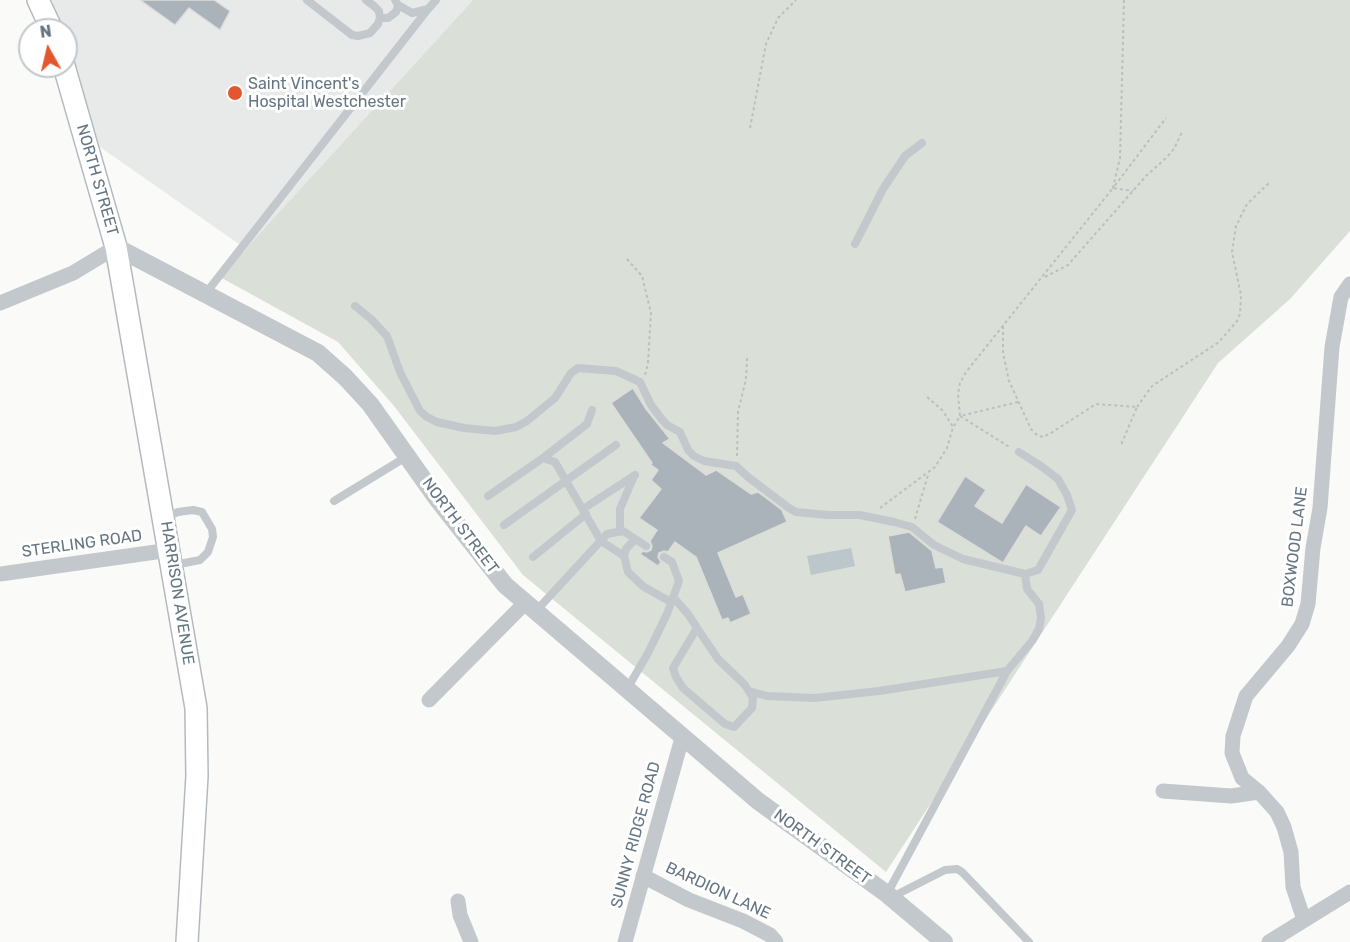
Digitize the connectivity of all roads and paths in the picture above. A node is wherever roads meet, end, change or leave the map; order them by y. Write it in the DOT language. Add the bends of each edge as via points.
graph roads {
  1 [pos="38,0"];
  2 [pos="307,0"];
  3 [pos="366,0"];
  4 [pos="436,0"];
  5 [pos="796,0"];
  6 [pos="1124,0"];
  7 [pos="396,3"];
  8 [pos="428,9"];
  9 [pos="46,18"];
  10 [pos="380,18"];
  11 [pos="67,78"];
  12 [pos="1166,118"];
  13 [pos="750,128"];
  14 [pos="1182,132"];
  15 [pos="922,143"];
  16 [pos="1269,183"];
  17 [pos="1113,188"];
  18 [pos="1133,191"];
  19 [pos="855,244"];
  20 [pos="116,247"];
  21 [pos="627,259"];
  22 [pos="1042,278"];
  23 [pos="1350,284"];
  24 [pos="205,294"];
  25 [pos="0,303"];
  26 [pos="355,306"];
  27 [pos="1003,326"];
  28 [pos="747,358"];
  29 [pos="640,382"];
  30 [pos="925,395"];
  31 [pos="1018,402"];
  32 [pos="1137,407"];
  33 [pos="592,410"];
  34 [pos="960,416"];
  35 [pos="953,427"];
  36 [pos="616,445"];
  37 [pos="1120,445"];
  38 [pos="1019,452"];
  39 [pos="407,456"];
  40 [pos="543,458"];
  41 [pos="736,466"];
  42 [pos="928,473"];
  43 [pos="566,481"];
  44 [pos="488,495"];
  45 [pos="334,501"];
  46 [pos="584,512"];
  47 [pos="868,516"];
  48 [pos="164,518"];
  49 [pos="504,525"];
  50 [pos="912,527"];
  51 [pos="620,531"];
  52 [pos="635,539"];
  53 [pos="601,541"];
  54 [pos="646,546"];
  55 [pos="624,556"];
  56 [pos="171,557"];
  57 [pos="533,557"];
  58 [pos="664,557"];
  59 [pos="0,574"];
  60 [pos="1025,574"];
  61 [pos="672,600"];
  62 [pos="530,607"];
  63 [pos="697,628"];
  64 [pos="1008,671"];
  65 [pos="627,691"];
  66 [pos="748,691"];
  67 [pos="429,700"];
  68 [pos="682,738"];
  69 [pos="1163,791"];
  70 [pos="1259,792"];
  71 [pos="643,876"];
  72 [pos="1350,892"];
  73 [pos="889,896"];
  74 [pos="458,901"];
  75 [pos="1304,920"];
  76 [pos="187,942"];
  77 [pos="471,942"];
  78 [pos="625,942"];
  79 [pos="776,942"];
  80 [pos="944,942"];
  81 [pos="1029,942"];
  82 [pos="1269,942"];
  1 -- 9 [label="main road"];
  2 -- 10 [label="lane" via="352,35 370,33"];
  3 -- 10 [label="lane" via="379,11"];
  4 -- 8 [label="lane"];
  5 -- 13 [label="path" via="778,18 766,44"];
  6 -- 17 [label="path" via="1120,158"];
  7 -- 8 [label="lane" via="412,13"];
  7 -- 10 [label="lane" via="396,12"];
  8 -- 24 [label="lane"];
  11 -- 20 [label="main road, NORTH STREET"];
  12 -- 17 [label="path"];
  14 -- 18 [label="path" via="1174,148"];
  15 -- 19 [label="lane" via="905,156 883,189"];
  16 -- 32 [label="path" via="1247,204 1236,226 1232,252 1241,295 1237,321 1212,347 1152,386"];
  17 -- 18 [label="path"];
  17 -- 22 [label="path"];
  18 -- 22 [label="path" via="1068,265"];
  20 -- 24 [label="street, NORTH STREET"];
  20 -- 25 [label="street" via="73,273"];
  20 -- 48 [label="main road, HARRISON AVENUE"];
  21 -- 29 [label="path" via="642,276 651,313 648,363"];
  22 -- 27 [label="path"];
  23 -- 70 [label="street, BOXWOOD LANE" via="1341,297 1332,347 1320,508 1308,604 1302,624 1288,646 1246,696 1234,732 1235,764 1242,778"];
  24 -- 39 [label="street, NORTH STREET" via="318,353 370,404"];
  26 -- 29 [label="lane" via="387,336 420,411 448,425 495,431 516,427 555,398 578,368 616,371"];
  27 -- 31 [label="path" via="1003,353"];
  27 -- 34 [label="path" via="960,383"];
  28 -- 41 [label="path" via="738,411"];
  29 -- 41 [label="lane" via="651,405 668,425 680,432 694,456"];
  30 -- 35 [label="path" via="943,411"];
  31 -- 32 [label="path" via="1031,429 1043,437 1096,404"];
  31 -- 34 [label="path"];
  32 -- 37 [label="path"];
  33 -- 40 [label="lane" via="587,424"];
  34 -- 35 [label="path"];
  34 -- 38 [label="path"];
  35 -- 42 [label="path" via="947,448"];
  36 -- 43 [label="lane"];
  38 -- 60 [label="lane" via="1058,479 1072,510 1038,570"];
  39 -- 45 [label="lane"];
  39 -- 62 [label="street, NORTH STREET" via="505,585"];
  40 -- 43 [label="lane" via="555,462"];
  40 -- 44 [label="lane"];
  41 -- 47 [label="lane" via="796,512"];
  42 -- 47 [label="path"];
  42 -- 50 [label="path"];
  43 -- 46 [label="lane"];
  43 -- 49 [label="lane"];
  46 -- 51 [label="lane" via="635,475 620,509"];
  46 -- 53 [label="lane"];
  46 -- 57 [label="lane"];
  47 -- 50 [label="lane"];
  48 -- 56 [label="main road, HARRISON AVENUE"];
  48 -- 56 [label="lane" via="178,512 202,512 212,529 208,552 200,560"];
  50 -- 60 [label="lane" via="934,545 963,559"];
  51 -- 52 [label="lane"];
  51 -- 53 [label="lane" via="607,534"];
  52 -- 54 [label="lane"];
  52 -- 55 [label="lane"];
  53 -- 55 [label="lane"];
  53 -- 62 [label="lane"];
  55 -- 61 [label="lane" via="628,572 644,587"];
  56 -- 59 [label="street, STERLING ROAD"];
  56 -- 76 [label="main road, HARRISON AVENUE" via="196,708"];
  58 -- 61 [label="lane" via="672,562 679,581"];
  60 -- 64 [label="lane" via="1027,589 1039,604 1041,618 1032,641"];
  61 -- 63 [label="lane"];
  61 -- 65 [label="lane"];
  62 -- 65 [label="street, NORTH STREET"];
  62 -- 67 [label="street"];
  63 -- 66 [label="lane" via="718,659"];
  63 -- 66 [label="lane" via="673,668 683,688 734,728 752,708 753,698"];
  64 -- 66 [label="lane" via="879,692 814,698"];
  64 -- 73 [label="lane"];
  65 -- 68 [label="street, NORTH STREET"];
  68 -- 71 [label="street, SUNNY RIDGE ROAD"];
  68 -- 73 [label="street, NORTH STREET" via="758,801"];
  69 -- 70 [label="street" via="1231,796"];
  70 -- 75 [label="street, BOXWOOD LANE" via="1277,812 1289,840 1293,887"];
  71 -- 78 [label="street, SUNNY RIDGE ROAD"];
  71 -- 79 [label="street, BARDION LANE" via="689,900 743,921"];
  72 -- 75 [label="street"];
  73 -- 80 [label="street, NORTH STREET"];
  73 -- 81 [label="lane" via="945,870 957,869"];
  74 -- 77 [label="street"];
  75 -- 82 [label="street"];
}
